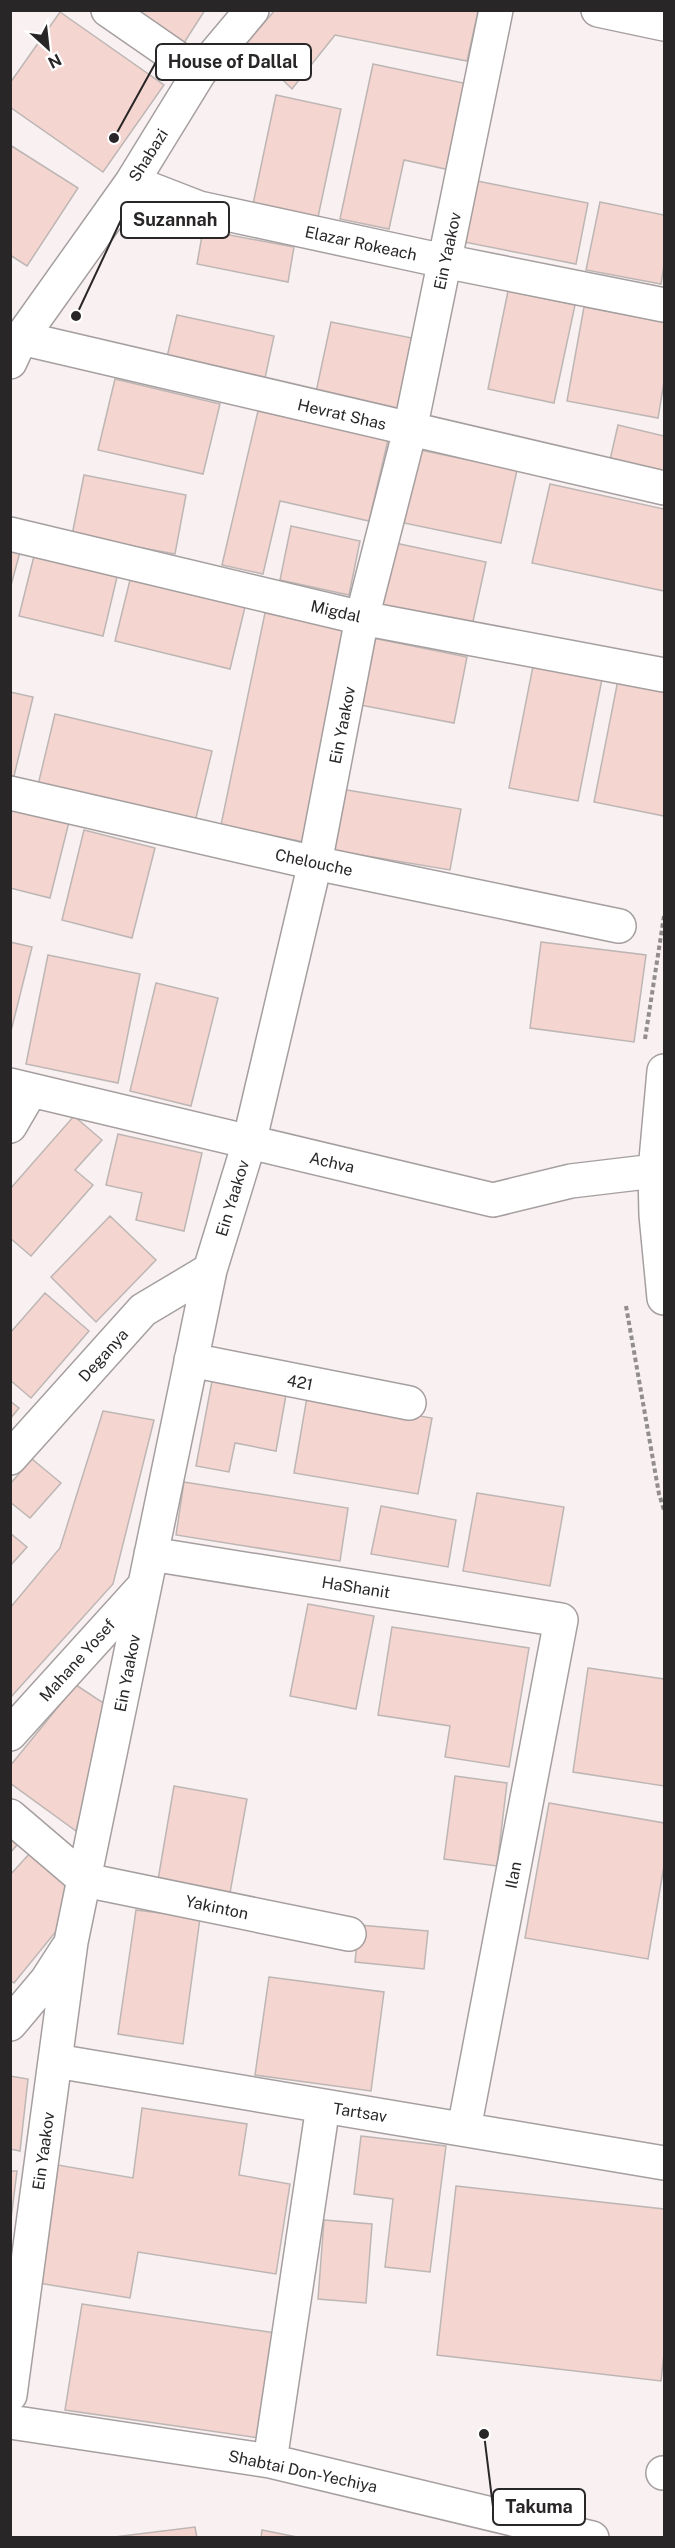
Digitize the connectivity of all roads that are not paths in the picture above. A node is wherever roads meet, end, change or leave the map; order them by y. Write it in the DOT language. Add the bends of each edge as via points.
graph roads {
  1 [pos="108,10"];
  2 [pos="252,10"];
  3 [pos="496,10"];
  4 [pos="598,10"];
  5 [pos="664,24"];
  6 [pos="199,73"];
  7 [pos="132,182"];
  8 [pos="444,261"];
  9 [pos="664,305"];
  10 [pos="16,350"];
  11 [pos="410,430"];
  12 [pos="664,488"];
  13 [pos="10,534"];
  14 [pos="362,618"];
  15 [pos="664,675"];
  16 [pos="10,793"];
  17 [pos="315,863"];
  18 [pos="619,926"];
  19 [pos="664,1071"];
  20 [pos="21,1087"];
  21 [pos="10,1126"];
  22 [pos="249,1143"];
  23 [pos="655,1171"];
  24 [pos="210,1270"];
  25 [pos="664,1298"];
  26 [pos="191,1360"];
  27 [pos="409,1403"];
  28 [pos="10,1458"];
  29 [pos="151,1554"];
  30 [pos="145,1586"];
  31 [pos="561,1620"];
  32 [pos="10,1734"];
  33 [pos="10,1816"];
  34 [pos="85,1880"];
  35 [pos="349,1934"];
  36 [pos="71,1942"];
  37 [pos="10,2024"];
  38 [pos="56,2061"];
  39 [pos="323,2106"];
  40 [pos="464,2129"];
  41 [pos="664,2163"];
  42 [pos="10,2395"];
  43 [pos="10,2422"];
  44 [pos="270,2461"];
  45 [pos="592,2538"];
  1 -- 6 [label="street"];
  2 -- 6 [label="street, Shabazi"];
  3 -- 8 [label="street, Ein Yaakov"];
  4 -- 5 [label="street"];
  6 -- 7 [label="street, Shabazi"];
  7 -- 8 [label="street, Elazar Rokeach" via="199,208"];
  7 -- 10 [label="street, Shabazi"];
  8 -- 9 [label="street, Elazar Rokeach"];
  8 -- 11 [label="street, Ein Yaakov"];
  10 -- 11 [label="street, Hevrat Shas"];
  11 -- 12 [label="street, Hevrat Shas"];
  11 -- 14 [label="street, Ein Yaakov"];
  13 -- 14 [label="street, Migdal"];
  14 -- 15 [label="street, Migdal"];
  14 -- 17 [label="street, Ein Yaakov"];
  16 -- 17 [label="street, Chelouche"];
  17 -- 18 [label="street, Chelouche"];
  17 -- 22 [label="street, Ein Yaakov"];
  19 -- 23 [label="street"];
  20 -- 21 [label="street"];
  20 -- 22 [label="street, Achva"];
  22 -- 23 [label="street, Achva" via="493,1200 572,1181"];
  22 -- 24 [label="street, Ein Yaakov"];
  23 -- 25 [label="street"];
  24 -- 26 [label="street, Ein Yaakov"];
  24 -- 28 [label="street, Deganya" via="142,1310"];
  26 -- 27 [label="street, 421"];
  26 -- 29 [label="street, Ein Yaakov"];
  29 -- 30 [label="street, Ein Yaakov"];
  29 -- 31 [label="street, HaShanit"];
  30 -- 32 [label="street, Mahane Yosef"];
  30 -- 34 [label="street, Ein Yaakov"];
  31 -- 40 [label="street, Ilan"];
  33 -- 34 [label="street"];
  34 -- 35 [label="street, Yakinton"];
  34 -- 36 [label="street, Ein Yaakov"];
  36 -- 37 [label="street" via="60,1962"];
  36 -- 38 [label="street, Ein Yaakov"];
  38 -- 39 [label="street, Tartsav"];
  38 -- 42 [label="street, Ein Yaakov"];
  39 -- 40 [label="street, Tartsav"];
  39 -- 44 [label="street"];
  40 -- 41 [label="street, Tartsav"];
  43 -- 44 [label="street, Shabtai Don-Yechiya"];
  44 -- 45 [label="street, Shabtai Don-Yechiya"];
}
